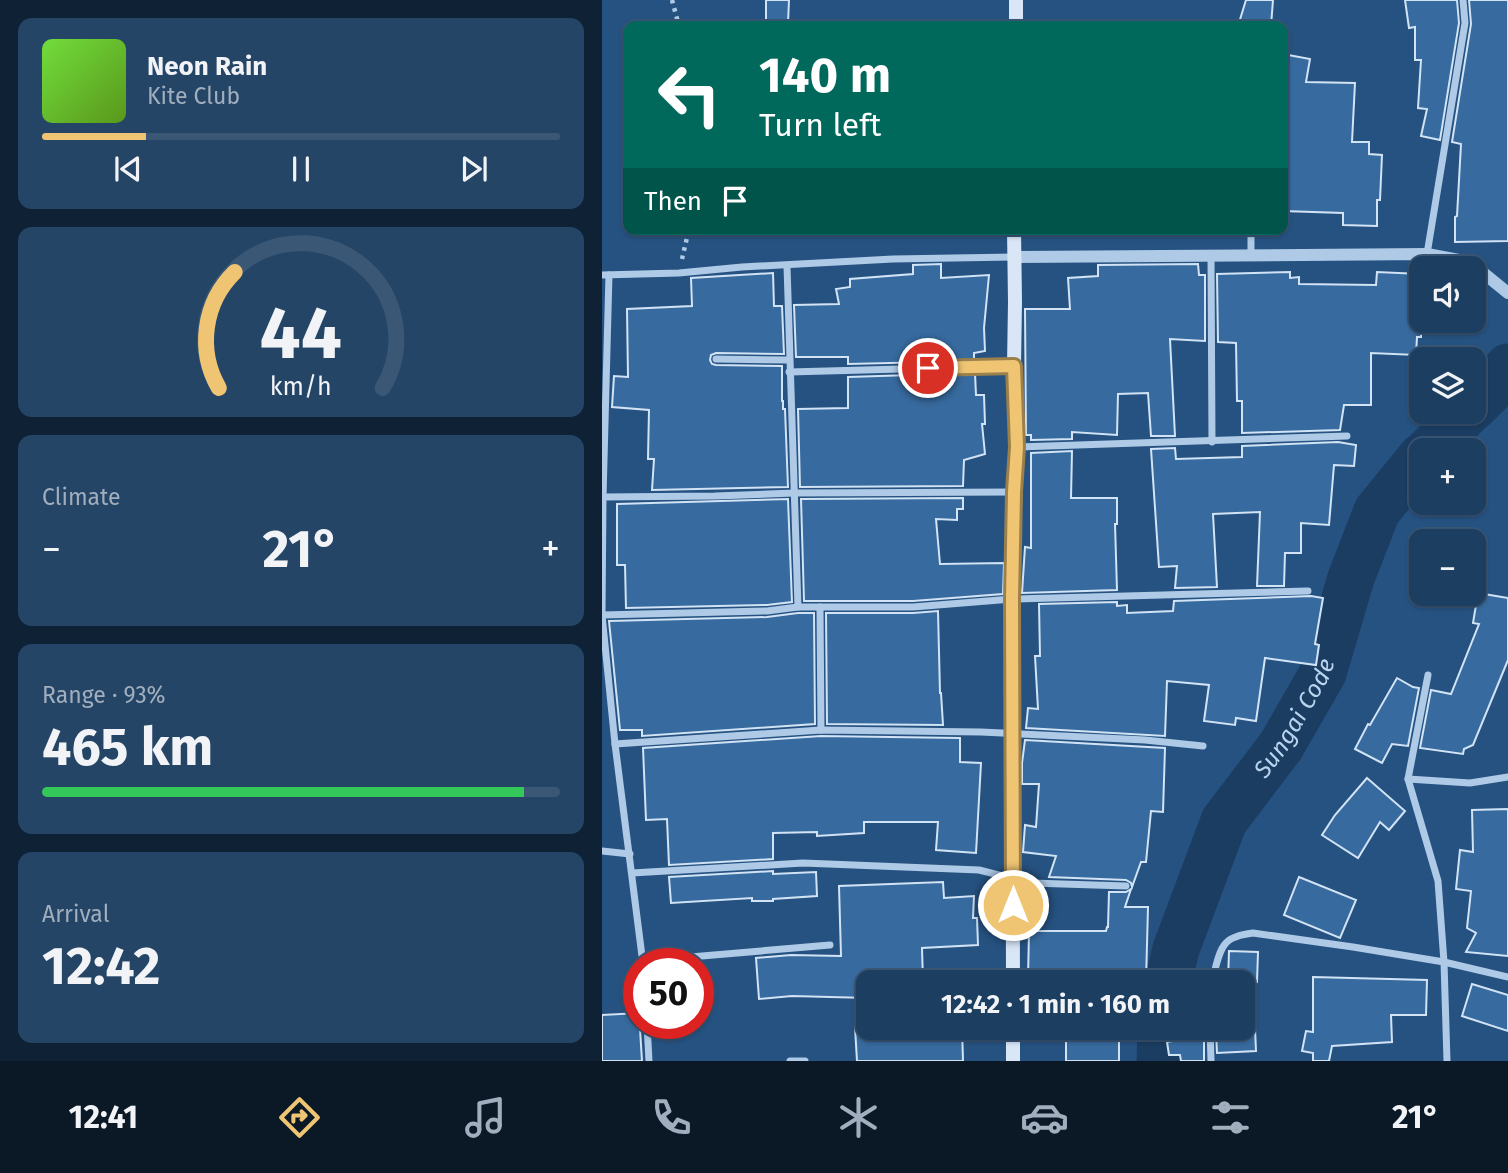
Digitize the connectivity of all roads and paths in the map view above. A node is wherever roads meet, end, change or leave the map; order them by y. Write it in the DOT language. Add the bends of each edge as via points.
graph roads {
  1 [pos="672,0"];
  2 [pos="1016,0"];
  3 [pos="1463,0"];
  4 [pos="678,21"];
  5 [pos="1016,21"];
  6 [pos="688,235"];
  7 [pos="1014,235"];
  8 [pos="1251,235"];
  9 [pos="1427,254"];
  10 [pos="1251,255"];
  11 [pos="1212,256"];
  12 [pos="1014,257"];
  13 [pos="787,266"];
  14 [pos="679,273"];
  15 [pos="606,275"];
  16 [pos="1508,293"];
  17 [pos="716,359"];
  18 [pos="789,360"];
  19 [pos="1014,366"];
  20 [pos="789,372"];
  21 [pos="1348,436"];
  22 [pos="1212,442"];
  23 [pos="1017,447"];
  24 [pos="1014,492"];
  25 [pos="794,493"];
  26 [pos="603,496"];
  27 [pos="1308,591"];
  28 [pos="1012,599"];
  29 [pos="798,607"];
  30 [pos="820,607"];
  31 [pos="603,615"];
  32 [pos="1428,675"];
  33 [pos="821,730"];
  34 [pos="1014,735"];
  35 [pos="615,744"];
  36 [pos="1203,746"];
  37 [pos="1508,777"];
  38 [pos="1408,779"];
  39 [pos="602,851"];
  40 [pos="630,854"];
  41 [pos="632,873"];
  42 [pos="1013,879"];
  43 [pos="1126,886"];
  44 [pos="830,945"];
  45 [pos="641,948"];
  46 [pos="714,956"];
  47 [pos="1444,962"];
  48 [pos="1013,970"];
  49 [pos="1216,970"];
  50 [pos="1508,977"];
  51 [pos="648,1039"];
  52 [pos="1013,1040"];
  53 [pos="1210,1040"];
  54 [pos="649,1061"];
  55 [pos="789,1061"];
  56 [pos="806,1061"];
  57 [pos="1013,1061"];
  58 [pos="1211,1061"];
  59 [pos="1447,1061"];
  1 -- 4 [label="path"];
  2 -- 5 [label="main road"];
  3 -- 9 [label="street" via="1465,23"];
  6 -- 14 [label="path"];
  7 -- 12 [label="main road"];
  8 -- 10 [label="street"];
  9 -- 10 [label="street"];
  9 -- 16 [label="street" via="1470,262"];
  10 -- 11 [label="street"];
  11 -- 12 [label="street"];
  11 -- 22 [label="street"];
  12 -- 13 [label="street"];
  12 -- 19 [label="main road"];
  13 -- 14 [label="street"];
  13 -- 18 [label="street"];
  14 -- 15 [label="street"];
  15 -- 26 [label="street"];
  17 -- 18 [label="street"];
  18 -- 20 [label="street"];
  19 -- 20 [label="street"];
  19 -- 23 [label="main road"];
  20 -- 25 [label="street"];
  21 -- 22 [label="street"];
  22 -- 23 [label="street"];
  23 -- 24 [label="main road"];
  24 -- 25 [label="street"];
  24 -- 28 [label="main road"];
  25 -- 26 [label="street"];
  25 -- 29 [label="street"];
  26 -- 31 [label="street"];
  27 -- 28 [label="street"];
  28 -- 30 [label="street" via="913,607"];
  28 -- 34 [label="main road"];
  29 -- 30 [label="street"];
  29 -- 31 [label="street"];
  30 -- 33 [label="street"];
  31 -- 35 [label="street"];
  32 -- 38 [label="street"];
  33 -- 34 [label="street"];
  33 -- 35 [label="street"];
  34 -- 36 [label="street"];
  34 -- 42 [label="main road"];
  35 -- 40 [label="street"];
  37 -- 38 [label="street" via="1470,783"];
  38 -- 47 [label="street" via="1438,881"];
  39 -- 40 [label="street"];
  40 -- 41 [label="street"];
  41 -- 42 [label="street" via="803,863 979,870"];
  41 -- 45 [label="street"];
  42 -- 43 [label="street"];
  42 -- 48 [label="main road"];
  44 -- 46 [label="street"];
  47 -- 49 [label="street" via="1253,933 1226,942"];
  47 -- 50 [label="street"];
  47 -- 59 [label="street"];
  51 -- 54 [label="street"];
  52 -- 57 [label="main road"];
  53 -- 58 [label="street"];
  55 -- 56 [label="street"];
}
